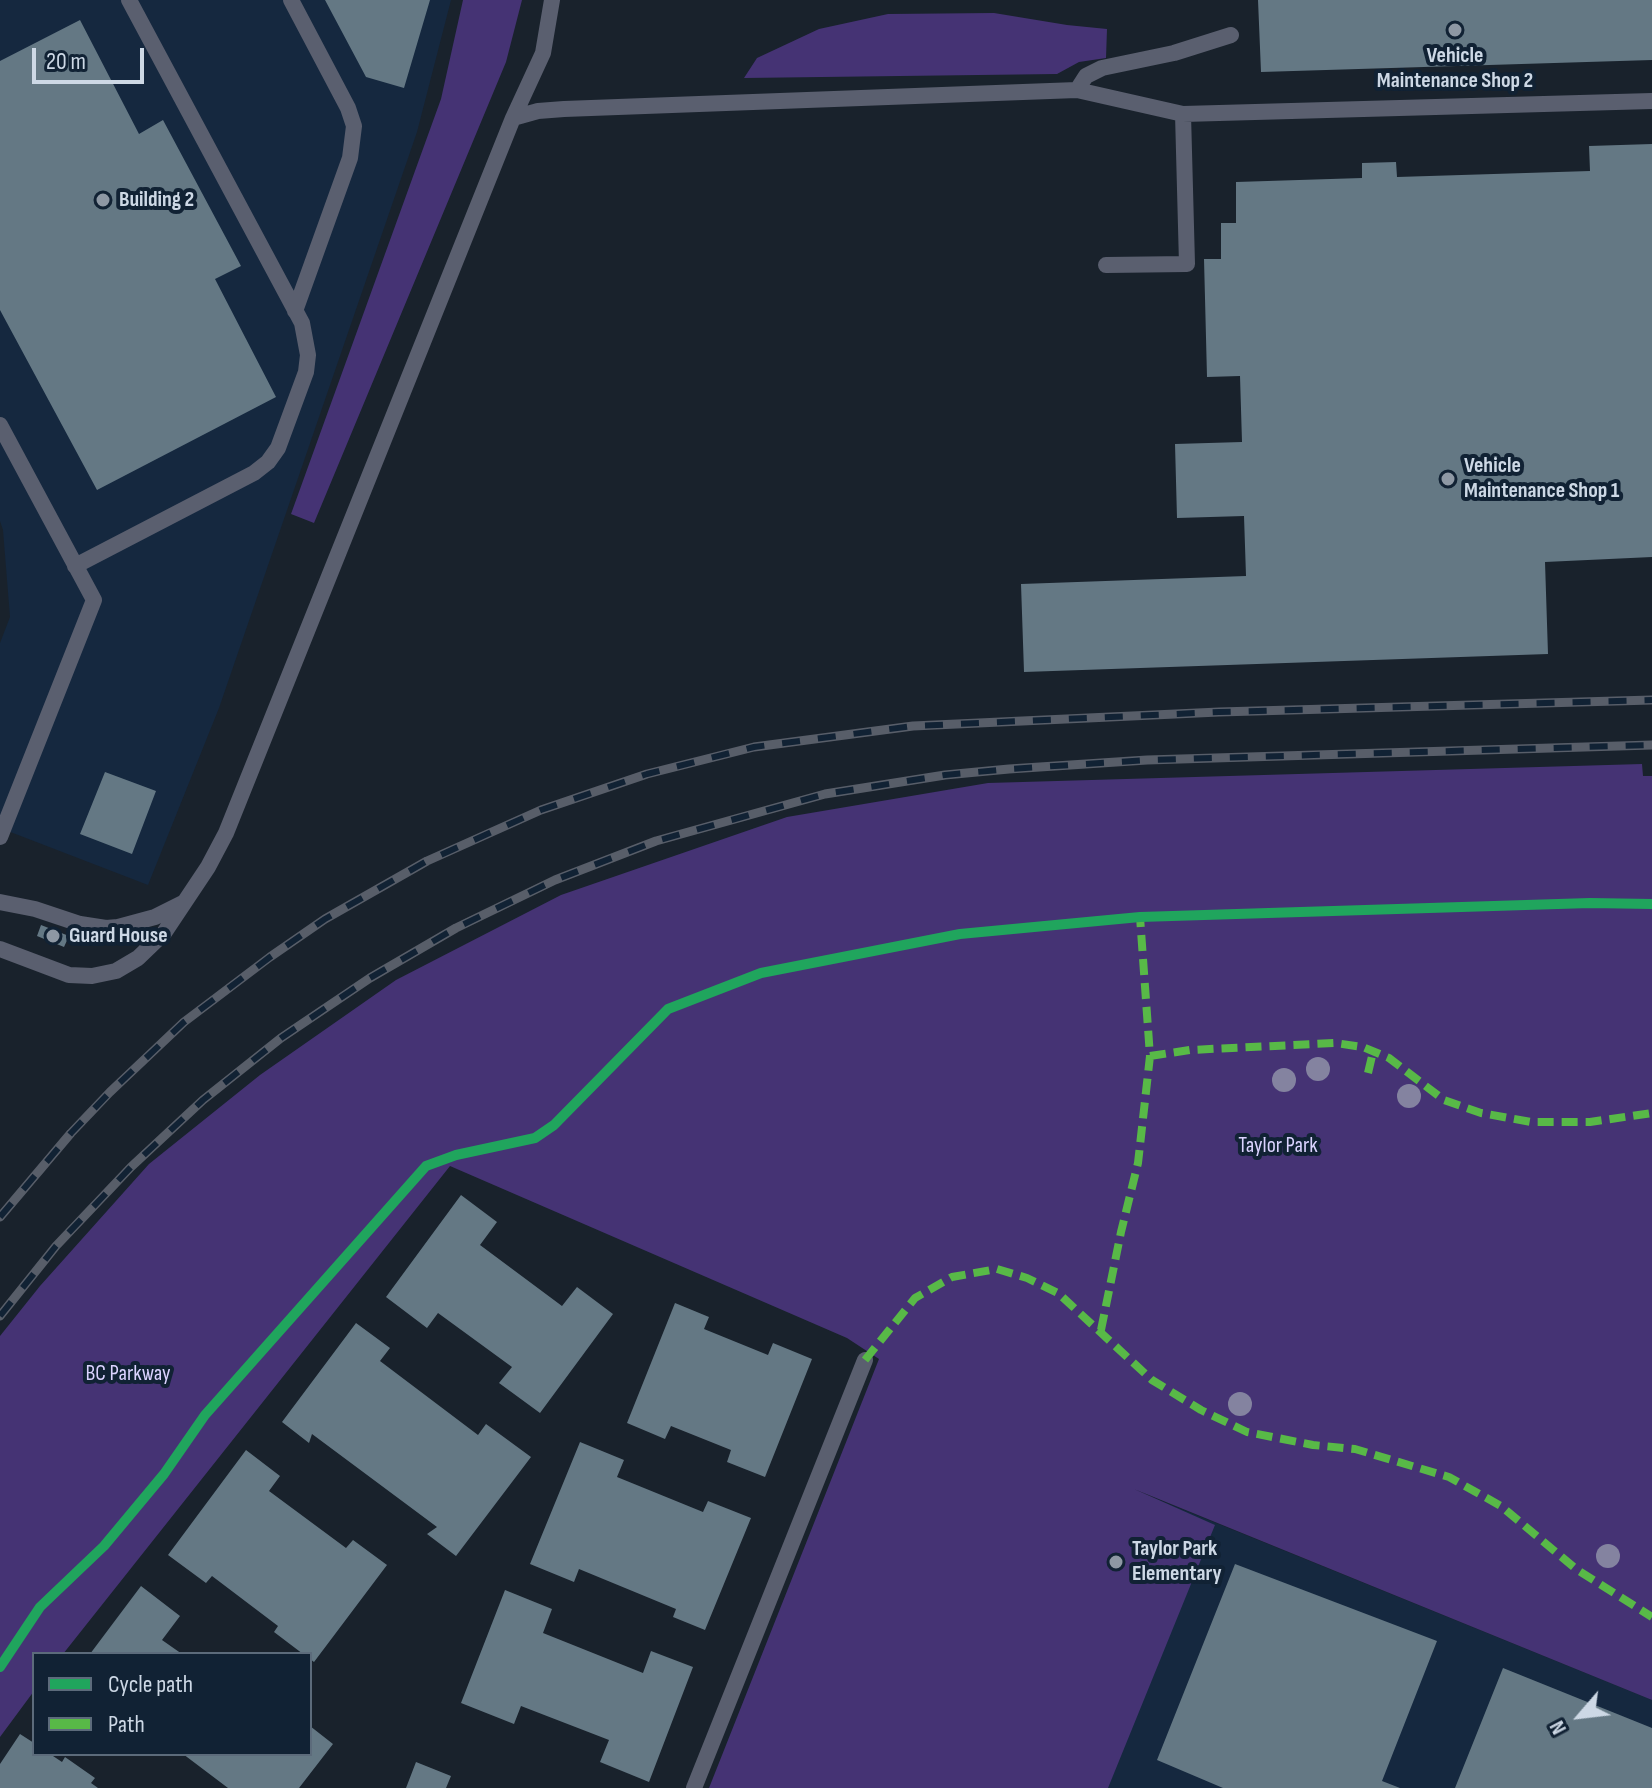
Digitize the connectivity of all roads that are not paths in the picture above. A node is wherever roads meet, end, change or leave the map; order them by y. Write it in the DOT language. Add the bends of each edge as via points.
graph roads {
  1 [pos="129,0"];
  2 [pos="291,0"];
  3 [pos="552,0"];
  4 [pos="1231,35"];
  5 [pos="1077,90"];
  6 [pos="1652,101"];
  7 [pos="1183,114"];
  8 [pos="513,118"];
  9 [pos="1106,265"];
  10 [pos="295,311"];
  11 [pos="0,425"];
  12 [pos="75,566"];
  13 [pos="0,837"];
  14 [pos="0,902"];
  15 [pos="184,903"];
  16 [pos="0,949"];
  17 [pos="865,1360"];
  18 [pos="694,1788"];
  1 -- 10 [label="lane"];
  2 -- 10 [label="lane" via="354,126 350,158"];
  3 -- 8 [label="lane" via="543,53"];
  4 -- 5 [label="lane" via="1102,68 1086,76"];
  5 -- 7 [label="lane"];
  5 -- 8 [label="lane" via="564,109"];
  6 -- 7 [label="lane"];
  7 -- 9 [label="lane" via="1187,264"];
  8 -- 15 [label="lane" via="226,833"];
  10 -- 12 [label="lane" via="308,345 306,372 268,462"];
  11 -- 12 [label="lane"];
  12 -- 13 [label="lane" via="94,600"];
  14 -- 15 [label="lane" via="106,928 155,917"];
  15 -- 16 [label="lane" via="138,958 103,975 69,975"];
  17 -- 18 [label="lane"];
}
